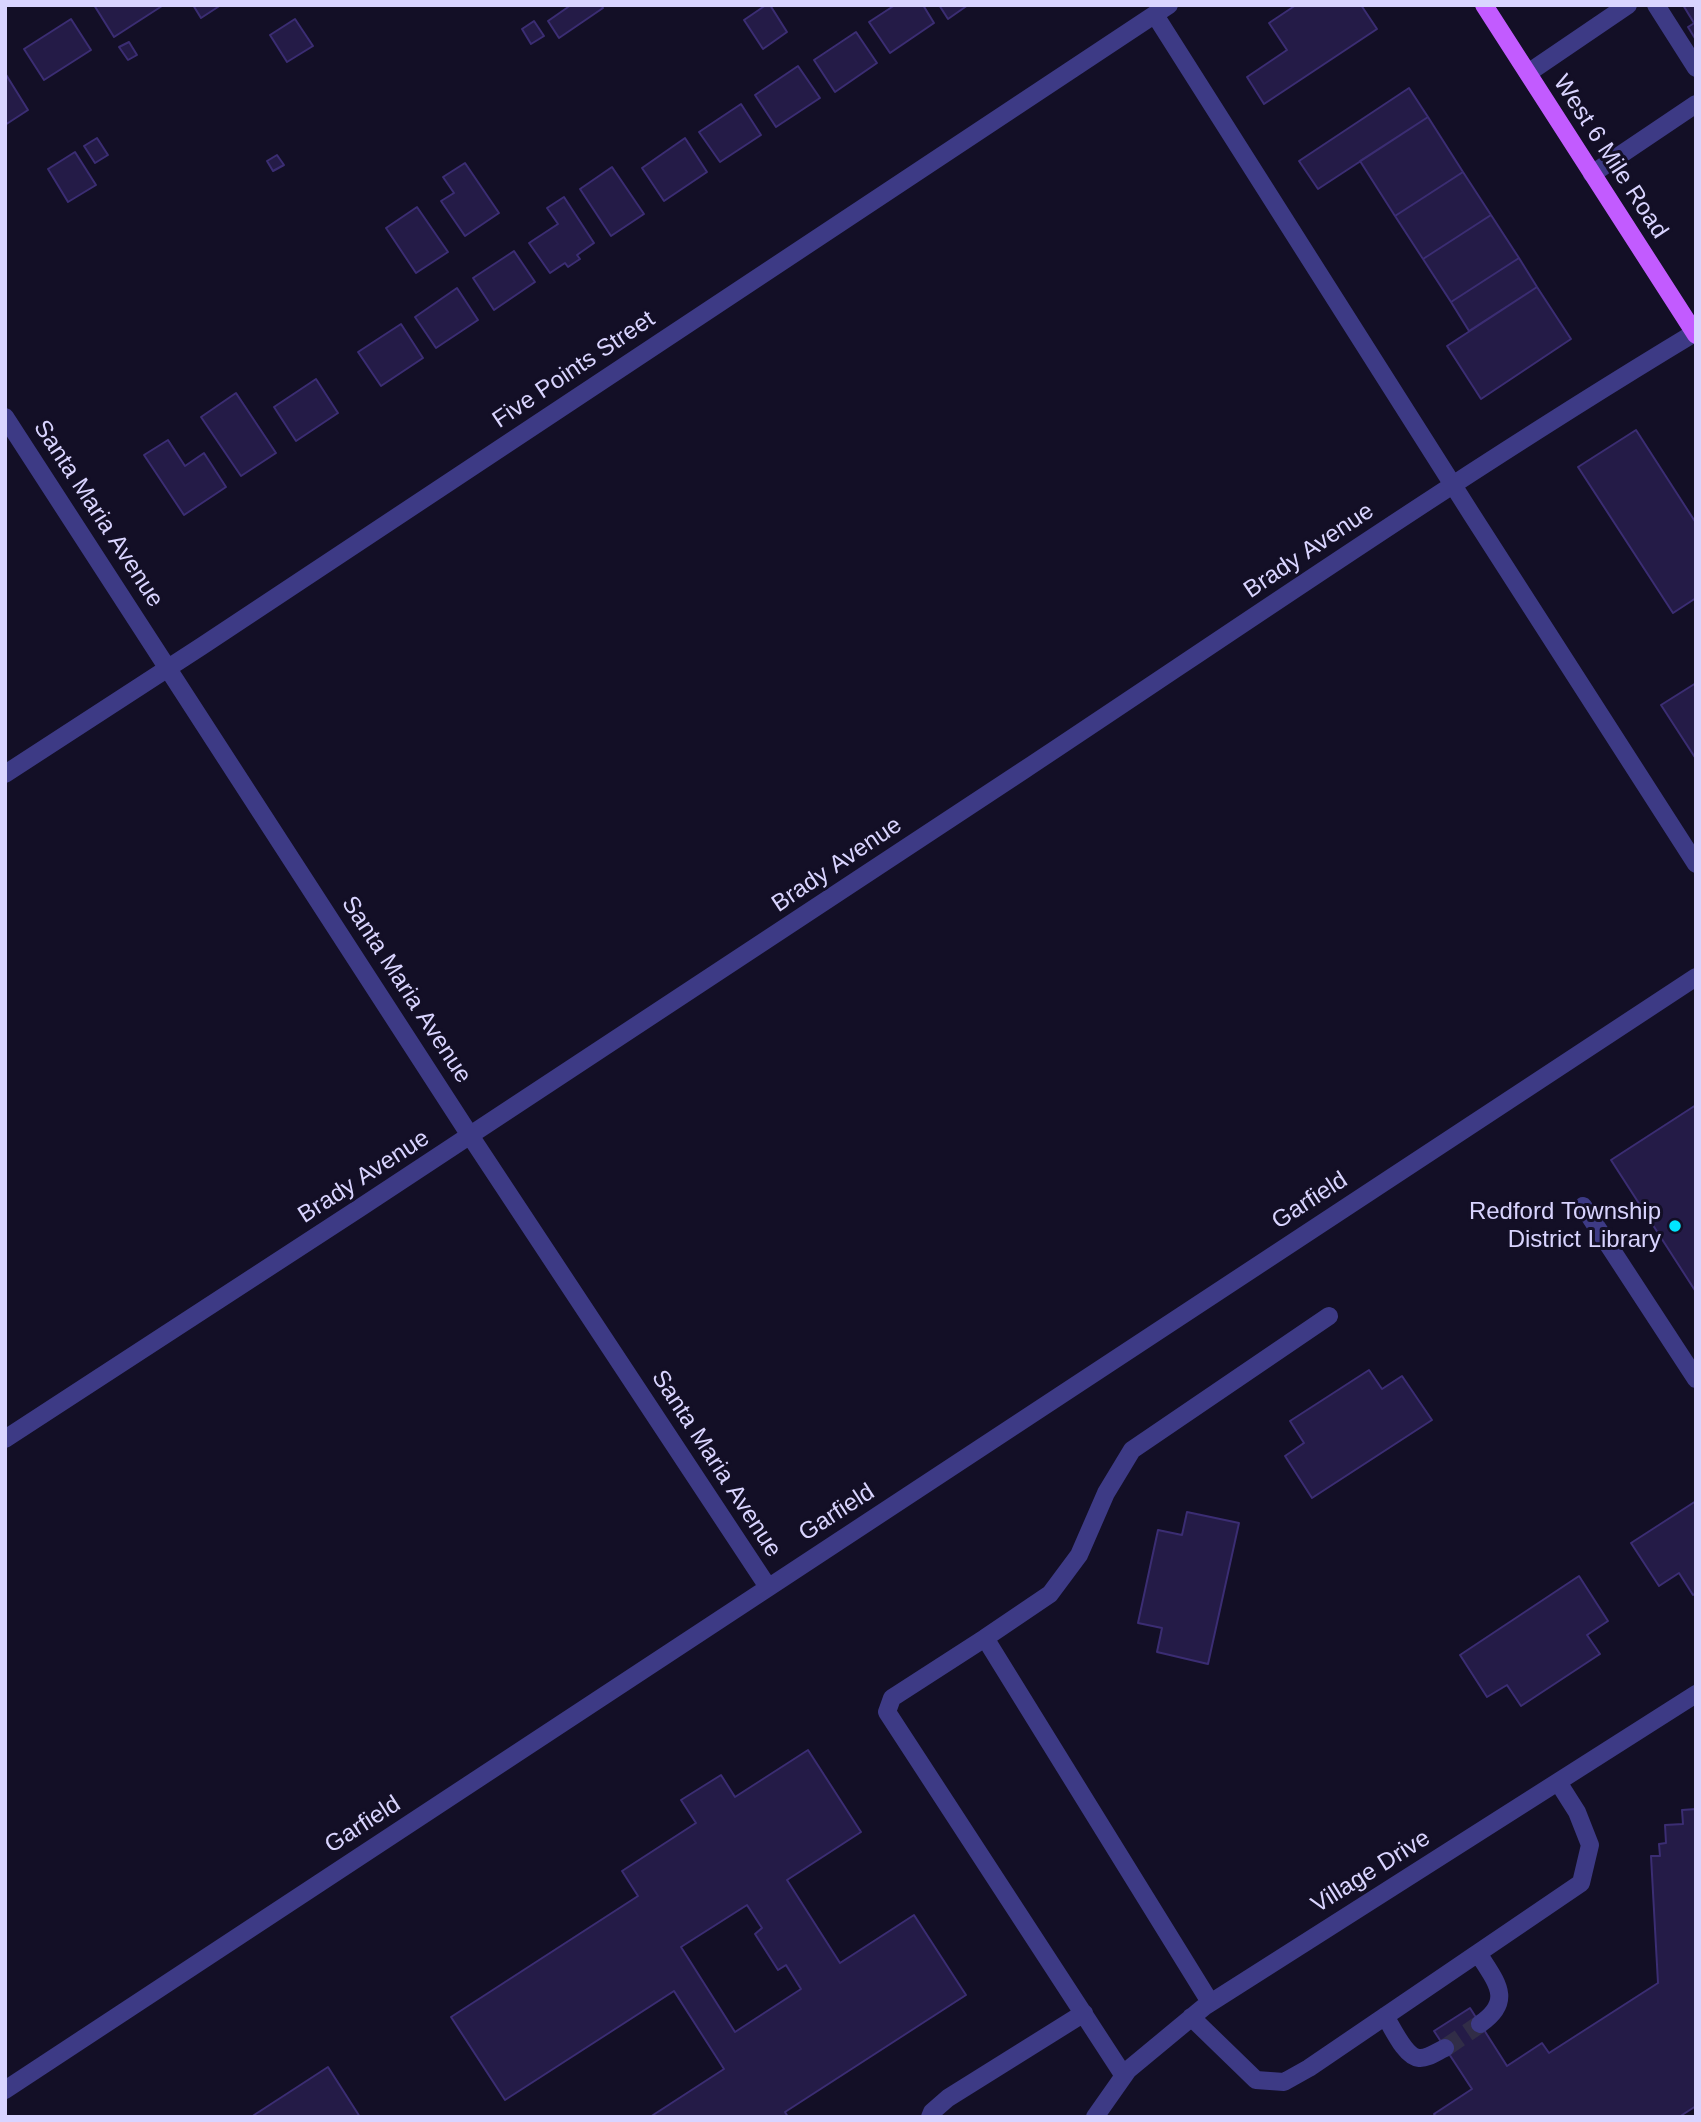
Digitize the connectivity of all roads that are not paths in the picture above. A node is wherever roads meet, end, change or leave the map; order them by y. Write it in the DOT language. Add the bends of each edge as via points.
graph roads {
  1 [pos="1484,5"];
  2 [pos="1628,5"];
  3 [pos="1656,5"];
  4 [pos="1162,10"];
  5 [pos="1696,68"];
  6 [pos="1528,73"];
  7 [pos="1696,104"];
  8 [pos="1592,174"];
  9 [pos="1695,333"];
  10 [pos="5,417"];
  11 [pos="1453,485"];
  12 [pos="169,668"];
  13 [pos="5,774"];
  14 [pos="1696,864"];
  15 [pos="1696,977"];
  16 [pos="471,1137"];
  17 [pos="1583,1206"];
  18 [pos="1329,1316"];
  19 [pos="1696,1379"];
  20 [pos="5,1440"];
  21 [pos="768,1587"];
  22 [pos="985,1638"];
  23 [pos="1696,1695"];
  24 [pos="1558,1782"];
  25 [pos="1478,1953"];
  26 [pos="1210,2003"];
  27 [pos="1084,2013"];
  28 [pos="1385,2016"];
  29 [pos="1191,2018"];
  30 [pos="1480,2024"];
  31 [pos="1445,2048"];
  32 [pos="1124,2076"];
  33 [pos="5,2090"];
  34 [pos="930,2117"];
  35 [pos="1095,2117"];
  1 -- 6 [label="main road, West 6 Mile Road"];
  2 -- 6 [label="street"];
  3 -- 5 [label="street"];
  4 -- 11 [label="street"];
  4 -- 12 [label="street, Five Points Street"];
  6 -- 8 [label="main road, West 6 Mile Road"];
  7 -- 8 [label="street"];
  8 -- 9 [label="main road, West 6 Mile Road"];
  9 -- 11 [label="street, Brady Avenue"];
  10 -- 12 [label="street, Santa Maria Avenue"];
  11 -- 14 [label="street"];
  11 -- 16 [label="street, Brady Avenue"];
  12 -- 13 [label="street, Five Points Street"];
  12 -- 16 [label="street, Santa Maria Avenue"];
  15 -- 21 [label="street, Garfield"];
  16 -- 20 [label="street, Brady Avenue"];
  16 -- 21 [label="street, Santa Maria Avenue"];
  17 -- 19 [label="street"];
  18 -- 22 [label="street" via="1132,1450 1106,1493 1079,1555 1050,1594"];
  21 -- 33 [label="street, Garfield"];
  22 -- 26 [label="street"];
  22 -- 27 [label="street" via="892,1698 887,1712"];
  23 -- 24 [label="street, Village Drive"];
  24 -- 25 [label="street" via="1590,1845 1581,1884"];
  24 -- 26 [label="street, Village Drive"];
  25 -- 28 [label="street"];
  25 -- 30 [label="street" via="1499,1988 1493,2015"];
  26 -- 29 [label="street, Village Drive"];
  27 -- 32 [label="street"];
  27 -- 34 [label="street" via="948,2098"];
  28 -- 29 [label="street" via="1284,2082 1256,2080"];
  28 -- 31 [label="street" via="1407,2053 1427,2057"];
  29 -- 32 [label="street, Village Drive"];
  32 -- 35 [label="street, Village Drive"];
}
